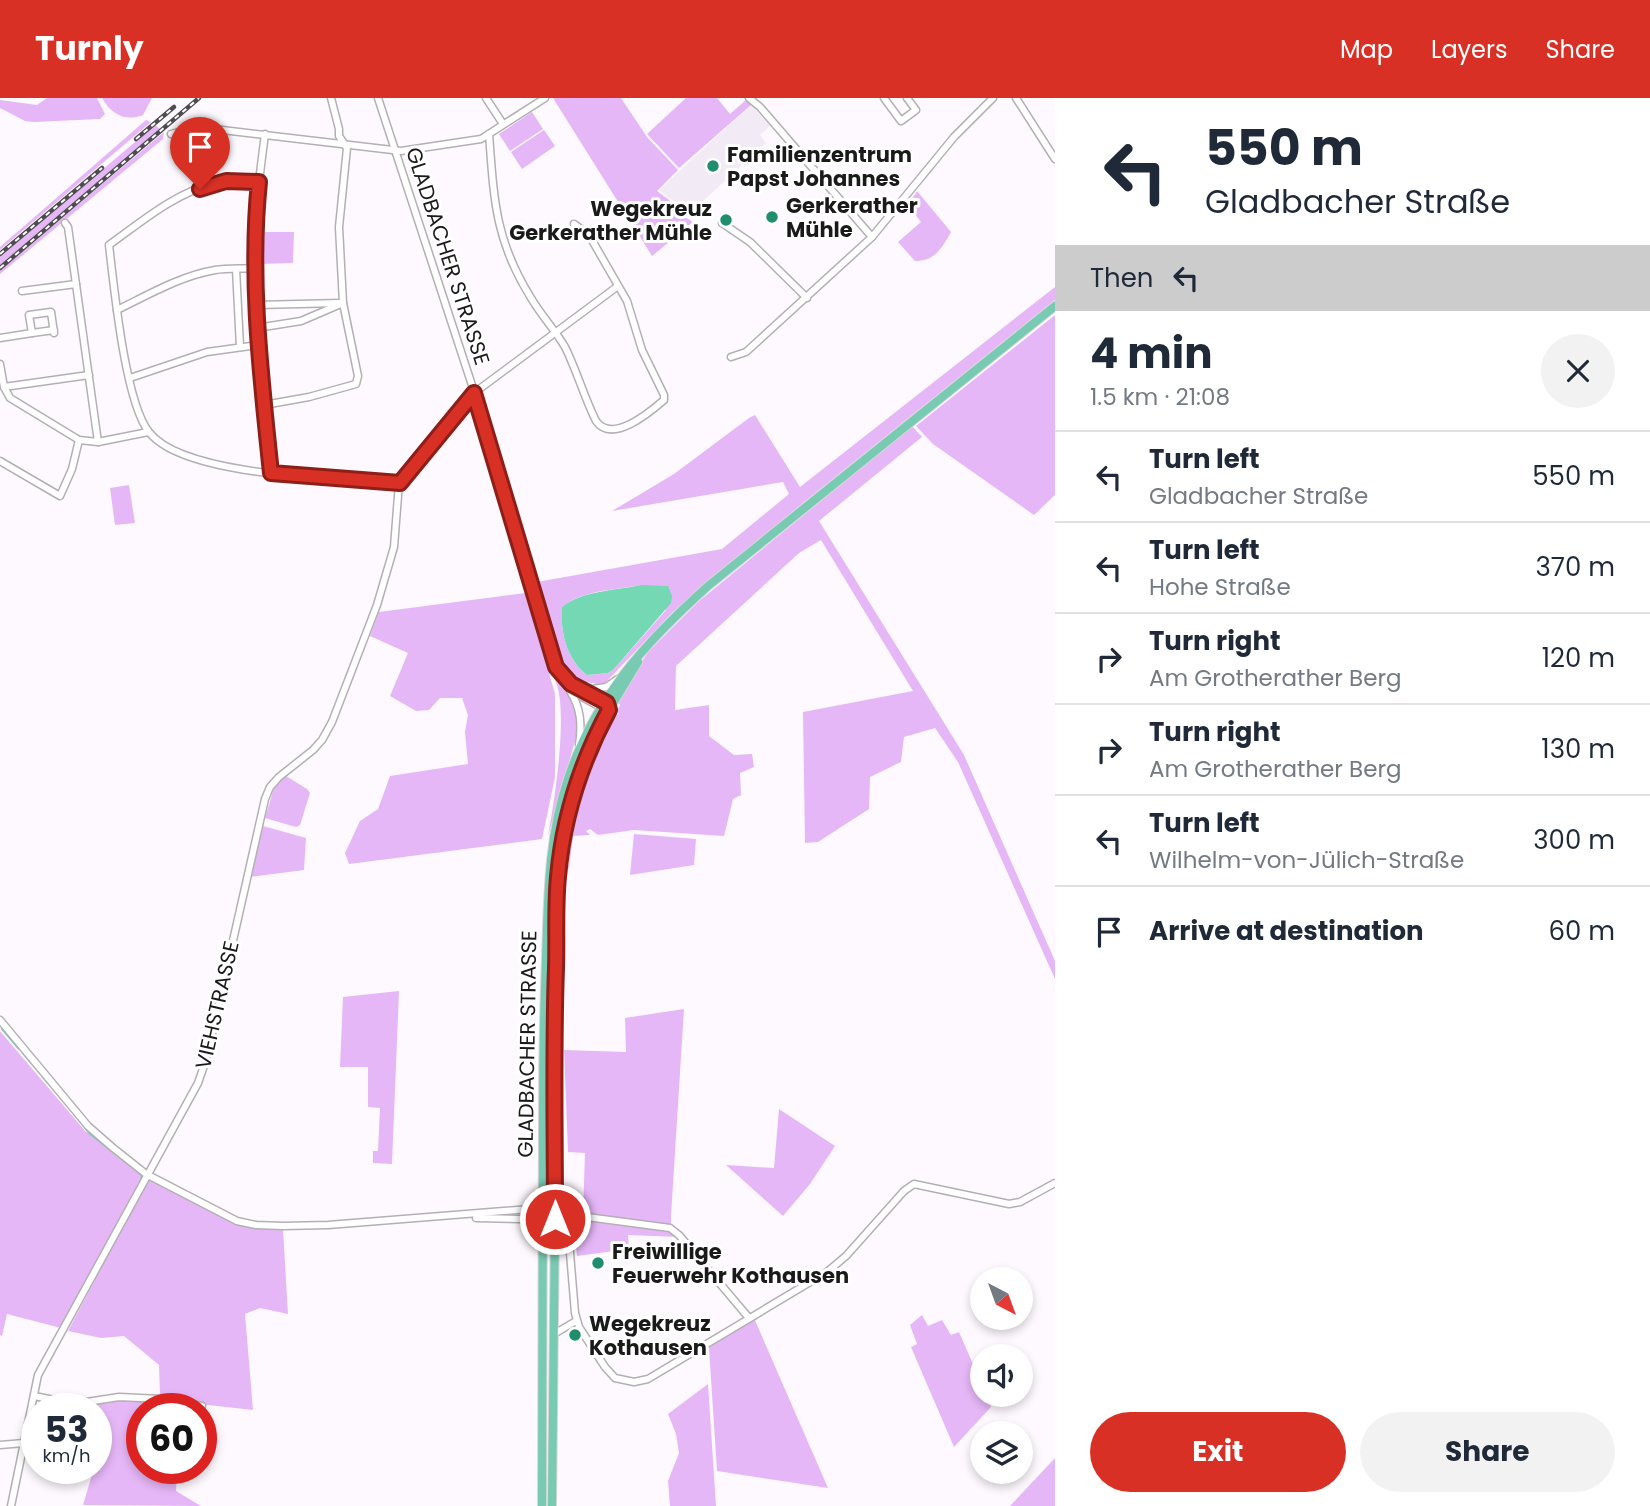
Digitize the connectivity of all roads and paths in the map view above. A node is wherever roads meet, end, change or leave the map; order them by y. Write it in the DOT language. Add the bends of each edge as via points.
graph roads {
  1 [pos="331,98"];
  2 [pos="378,98"];
  3 [pos="486,98"];
  4 [pos="884,98"];
  5 [pos="907,98"];
  6 [pos="993,98"];
  7 [pos="1016,98"];
  8 [pos="540,99"];
  9 [pos="752,99"];
  10 [pos="503,124"];
  11 [pos="171,134"];
  12 [pos="265,134"];
  13 [pos="489,134"];
  14 [pos="343,143"];
  15 [pos="395,149"];
  16 [pos="1055,159"];
  17 [pos="259,182"];
  18 [pos="65,223"];
  19 [pos="722,223"];
  20 [pos="573,224"];
  21 [pos="872,237"];
  22 [pos="254,268"];
  23 [pos="236,269"];
  24 [pos="76,284"];
  25 [pos="618,286"];
  26 [pos="22,291"];
  27 [pos="807,298"];
  28 [pos="343,303"];
  29 [pos="256,304"];
  30 [pos="1055,306"];
  31 [pos="117,310"];
  32 [pos="257,328"];
  33 [pos="32,333"];
  34 [pos="555,333"];
  35 [pos="0,338"];
  36 [pos="258,345"];
  37 [pos="240,347"];
  38 [pos="731,357"];
  39 [pos="0,364"];
  40 [pos="89,375"];
  41 [pos="130,378"];
  42 [pos="2,382"];
  43 [pos="474,393"];
  44 [pos="264,405"];
  45 [pos="148,432"];
  46 [pos="79,440"];
  47 [pos="98,442"];
  48 [pos="0,461"];
  49 [pos="271,473"];
  50 [pos="400,483"];
  51 [pos="655,637"];
  52 [pos="556,667"];
  53 [pos="619,678"];
  54 [pos="567,687"];
  55 [pos="585,690"];
  56 [pos="604,706"];
  57 [pos="577,754"];
  58 [pos="0,1020"];
  59 [pos="147,1174"];
  60 [pos="1053,1185"];
  61 [pos="542,1208"];
  62 [pos="450,1217"];
  63 [pos="542,1218"];
  64 [pos="559,1219"];
  65 [pos="749,1318"];
  66 [pos="576,1321"];
  67 [pos="552,1335"];
  68 [pos="35,1393"];
  69 [pos="21,1443"];
  70 [pos="0,1445"];
  71 [pos="21,1458"];
  72 [pos="11,1506"];
  73 [pos="542,1506"];
  74 [pos="552,1506"];
  1 -- 14 [label="street"];
  2 -- 15 [label="street, GLADBACHER STRASSE"];
  3 -- 10 [label="street"];
  4 -- 5 [label="street" via="901,121 916,110"];
  6 -- 21 [label="street" via="954,137"];
  7 -- 16 [label="street"];
  8 -- 10 [label="street"];
  9 -- 21 [label="street"];
  10 -- 13 [label="street"];
  11 -- 12 [label="street" via="197,127"];
  12 -- 14 [label="street"];
  12 -- 17 [label="street"];
  13 -- 15 [label="street" via="481,139"];
  13 -- 34 [label="street" via="502,242"];
  14 -- 15 [label="street"];
  14 -- 28 [label="street" via="347,148 339,227"];
  15 -- 43 [label="street, GLADBACHER STRASSE"];
  17 -- 22 [label="street"];
  17 -- 31 [label="street" via="214,184 187,194 109,245"];
  18 -- 24 [label="street"];
  19 -- 27 [label="street" via="750,242"];
  20 -- 25 [label="street" via="589,235"];
  21 -- 27 [label="street"];
  22 -- 23 [label="street"];
  22 -- 29 [label="street"];
  23 -- 31 [label="street" via="180,281"];
  23 -- 37 [label="street"];
  24 -- 26 [label="street"];
  24 -- 40 [label="street"];
  25 -- 34 [label="street"];
  25 -- 34 [label="street" via="664,395 652,410 620,429 600,427"];
  27 -- 38 [label="street" via="746,352"];
  28 -- 29 [label="street"];
  28 -- 32 [label="street" via="301,321"];
  28 -- 44 [label="street" via="356,384"];
  29 -- 32 [label="street"];
  30 -- 51 [label="main road" via="708,586"];
  31 -- 41 [label="street"];
  32 -- 36 [label="street"];
  33 -- 33 [label="street" via="29,315 51,312 54,331"];
  33 -- 35 [label="street"];
  34 -- 43 [label="street"];
  36 -- 37 [label="street"];
  36 -- 44 [label="street"];
  37 -- 41 [label="street" via="207,352"];
  39 -- 42 [label="street"];
  40 -- 42 [label="street"];
  40 -- 47 [label="street"];
  41 -- 45 [label="street"];
  42 -- 46 [label="street" via="16,403"];
  43 -- 50 [label="street"];
  43 -- 52 [label="street, GLADBACHER STRASSE"];
  44 -- 49 [label="street"];
  45 -- 47 [label="street"];
  45 -- 49 [label="street" via="180,455"];
  46 -- 47 [label="street"];
  46 -- 48 [label="street" via="60,496"];
  49 -- 50 [label="street"];
  50 -- 59 [label="street, VIEHSTRASSE" via="394,547 376,611 322,740 279,777 265,799 206,1060 188,1105"];
  51 -- 53 [label="main road"];
  51 -- 56 [label="main road"];
  52 -- 54 [label="street, GLADBACHER STRASSE"];
  52 -- 55 [label="street" via="571,684"];
  53 -- 55 [label="street" via="606,687"];
  53 -- 56 [label="main road"];
  54 -- 56 [label="street"];
  54 -- 57 [label="street, GLADBACHER STRASSE" via="580,712"];
  55 -- 56 [label="street"];
  56 -- 57 [label="main road, GLADBACHER STRASSE"];
  56 -- 64 [label="main road, GLADBACHER STRASSE" via="576,785 558,878 553,1064"];
  57 -- 61 [label="main road, GLADBACHER STRASSE" via="550,859"];
  58 -- 59 [label="street" via="88,1126"];
  59 -- 62 [label="street" via="237,1221 256,1225 328,1226"];
  59 -- 68 [label="street, VIEHSTRASSE" via="38,1375"];
  60 -- 65 [label="street" via="1009,1204 914,1184 827,1272"];
  61 -- 62 [label="street"];
  61 -- 63 [label="main road, GLADBACHER STRASSE"];
  61 -- 64 [label="street"];
  62 -- 63 [label="street"];
  63 -- 64 [label="street"];
  63 -- 73 [label="main road, GLADBACHER STRASSE"];
  64 -- 65 [label="street" via="572,1215 673,1229"];
  64 -- 66 [label="street" via="568,1229"];
  64 -- 67 [label="main road, GLADBACHER STRASSE"];
  65 -- 66 [label="street" via="648,1379 634,1382 615,1378"];
  66 -- 67 [label="street"];
  67 -- 74 [label="main road, GLADBACHER STRASSE"];
  69 -- 70 [label="street"];
  71 -- 72 [label="street, VIEHSTRASSE"];
}
